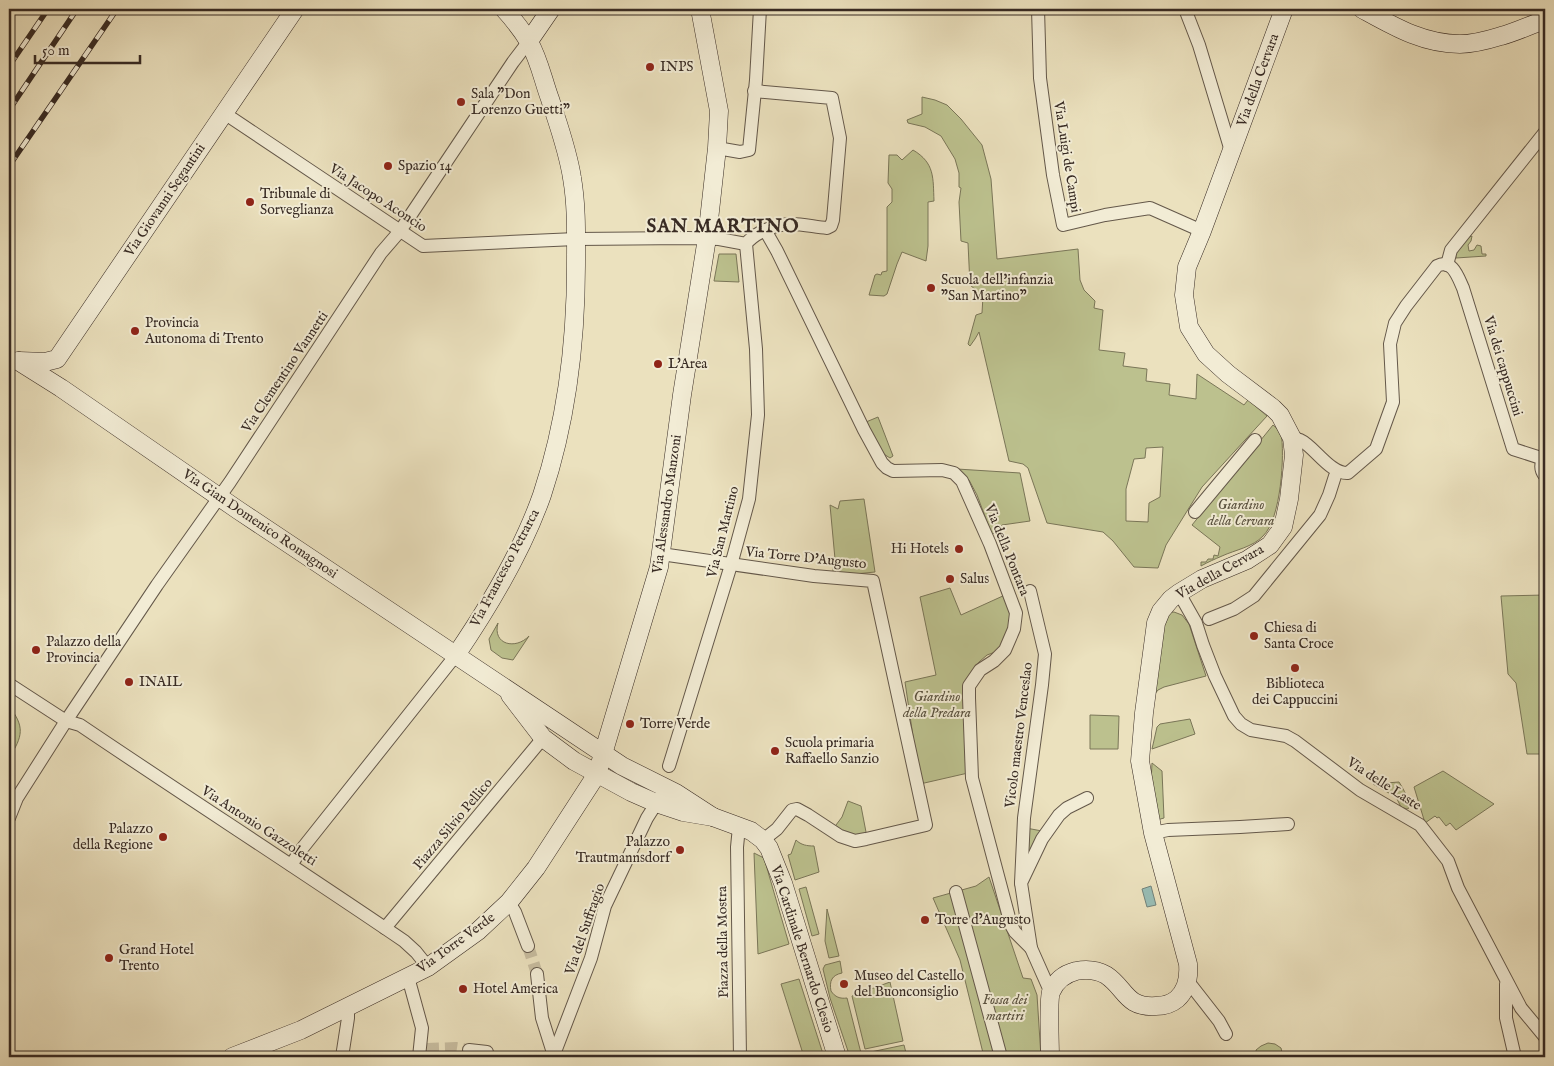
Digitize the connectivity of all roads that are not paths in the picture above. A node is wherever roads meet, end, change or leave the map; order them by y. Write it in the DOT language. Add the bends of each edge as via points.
graph roads {
  1 [pos="295,9"];
  2 [pos="504,9"];
  3 [pos="551,9"];
  4 [pos="700,9"];
  5 [pos="760,9"];
  6 [pos="1038,9"];
  7 [pos="1184,9"];
  8 [pos="1284,9"];
  9 [pos="1362,9"];
  10 [pos="1545,20"];
  11 [pos="528,41"];
  12 [pos="754,92"];
  13 [pos="224,113"];
  14 [pos="1545,132"];
  15 [pos="717,148"];
  16 [pos="1231,151"];
  17 [pos="765,230"];
  18 [pos="400,231"];
  19 [pos="1202,231"];
  20 [pos="707,238"];
  21 [pos="576,239"];
  22 [pos="746,244"];
  23 [pos="1447,265"];
  24 [pos="13,362"];
  25 [pos="1292,438"];
  26 [pos="1255,440"];
  27 [pos="1545,458"];
  28 [pos="1334,476"];
  29 [pos="1545,476"];
  30 [pos="219,498"];
  31 [pos="1194,512"];
  32 [pos="661,554"];
  33 [pos="731,565"];
  34 [pos="1030,591"];
  35 [pos="1179,593"];
  36 [pos="1209,619"];
  37 [pos="456,655"];
  38 [pos="9,684"];
  39 [pos="502,685"];
  40 [pos="66,720"];
  41 [pos="543,738"];
  42 [pos="603,753"];
  43 [pos="669,766"];
  44 [pos="597,774"];
  45 [pos="666,788"];
  46 [pos="1087,798"];
  47 [pos="656,803"];
  48 [pos="712,817"];
  49 [pos="9,818"];
  50 [pos="1288,824"];
  51 [pos="739,827"];
  52 [pos="1153,833"];
  53 [pos="763,840"];
  54 [pos="291,865"];
  55 [pos="1021,883"];
  56 [pos="956,892"];
  57 [pos="509,902"];
  58 [pos="385,928"];
  59 [pos="528,946"];
  60 [pos="1031,948"];
  61 [pos="428,967"];
  62 [pos="537,974"];
  63 [pos="408,977"];
  64 [pos="1187,980"];
  65 [pos="1506,982"];
  66 [pos="1051,993"];
  67 [pos="348,1006"];
  68 [pos="1226,1034"];
  69 [pos="1545,1037"];
  70 [pos="469,1050"];
  71 [pos="422,1052"];
  72 [pos="488,1052"];
  73 [pos="256,1053"];
  74 [pos="554,1056"];
  75 [pos="232,1057"];
  76 [pos="342,1057"];
  77 [pos="740,1057"];
  78 [pos="837,1057"];
  79 [pos="1001,1057"];
  80 [pos="1050,1057"];
  81 [pos="1515,1057"];
  1 -- 13 [label="main road, Via Giovanni Segantini"];
  2 -- 11 [label="main road, Via Francesco Petrarca"];
  3 -- 11 [label="main road"];
  4 -- 15 [label="main road, Via Alessandro Manzoni" via="717,94"];
  5 -- 12 [label="street"];
  6 -- 19 [label="street, Via Luigi de Campi" via="1040,78 1063,225 1150,208"];
  7 -- 16 [label="street, Via della Cervara" via="1199,45"];
  8 -- 16 [label="main road, Via della Cervara"];
  9 -- 10 [label="main road" via="1426,40 1459,44 1504,36"];
  11 -- 18 [label="street, Via Clementino Vannetti"];
  11 -- 21 [label="main road, Via Francesco Petrarca" via="538,61 568,160"];
  12 -- 15 [label="street" via="749,150 740,152"];
  12 -- 17 [label="street" via="832,98 840,138 831,226 789,224"];
  13 -- 18 [label="street, Via Jacopo Aconcio"];
  13 -- 24 [label="main road, Via Giovanni Segantini" via="57,359"];
  14 -- 23 [label="street" via="1450,250"];
  15 -- 20 [label="main road, Via Alessandro Manzoni"];
  16 -- 19 [label="main road, Via della Cervara"];
  17 -- 22 [label="street" via="753,235"];
  17 -- 60 [label="street, Via della Pontara" via="882,464 893,471 942,470 962,481 1016,613 1014,629 1005,650 980,670 969,686 972,778 1010,925"];
  18 -- 21 [label="street, Via Jacopo Aconcio" via="423,246"];
  18 -- 30 [label="street, Via Clementino Vannetti" via="382,253"];
  19 -- 25 [label="main road, Via della Cervara" via="1188,267 1185,285 1189,327 1206,354 1273,408"];
  20 -- 21 [label="street, Via Jacopo Aconcio"];
  20 -- 22 [label="street, Via Jacopo Aconcio"];
  20 -- 32 [label="main road, Via Alessandro Manzoni"];
  21 -- 37 [label="main road, Via Francesco Petrarca" via="572,360 551,466 527,533 492,599"];
  22 -- 33 [label="street, Via San Martino" via="758,415 749,498"];
  23 -- 25 [label="street" via="1437,266 1395,323 1390,344 1393,402 1376,449 1344,474 1301,440"];
  23 -- 27 [label="street, Via dei cappuccini" via="1453,268 1463,288 1513,449"];
  24 -- 30 [label="main road, Via Gian Domenico Romagnosi" via="61,388"];
  25 -- 35 [label="main road, Via della Cervara" via="1294,455 1289,499 1283,527 1270,545 1247,560 1202,579"];
  26 -- 31 [label="street"];
  27 -- 29 [label="street, Via dei cappuccini" via="1541,469"];
  28 -- 36 [label="street" via="1320,514 1254,596"];
  30 -- 37 [label="main road, Via Gian Domenico Romagnosi"];
  30 -- 40 [label="street, Via Clementino Vannetti"];
  32 -- 33 [label="street, Via Torre D'Augusto"];
  32 -- 42 [label="main road, Via Alessandro Manzoni"];
  33 -- 43 [label="street, Via San Martino"];
  33 -- 53 [label="street, Via Torre D'Augusto" via="820,577 873,580 926,825 855,841 840,836 797,809 792,810"];
  34 -- 55 [label="street, Vicolo maestro Venceslao" via="1045,654 1024,818"];
  35 -- 52 [label="main road, Via della Cervara" via="1161,611 1156,623 1144,713 1140,761"];
  35 -- 65 [label="street, Via delle Laste" via="1196,623 1234,716 1246,728 1286,736 1295,741 1360,790 1420,825 1448,861 1458,888"];
  37 -- 39 [label="main road, Via Gian Domenico Romagnosi"];
  37 -- 54 [label="street, Via Francesco Petrarca"];
  38 -- 40 [label="street, Via Antonio Gazzoletti"];
  39 -- 41 [label="main road, Via Gian Domenico Romagnosi"];
  39 -- 42 [label="main road, Via Gian Domenico Romagnosi"];
  40 -- 49 [label="street, Via Clementino Vannetti"];
  40 -- 54 [label="street, Via Antonio Gazzoletti" via="80,725"];
  41 -- 44 [label="main road, Via Gian Domenico Romagnosi"];
  41 -- 58 [label="street, Piazza Silvio Pellico"];
  42 -- 44 [label="main road, Via Alessandro Manzoni"];
  42 -- 45 [label="main road, Via Gian Domenico Romagnosi"];
  44 -- 47 [label="main road, Via Gian Domenico Romagnosi"];
  44 -- 57 [label="main road, Via Torre Verde" via="536,868"];
  45 -- 47 [label="street, Via del Suffragio"];
  45 -- 48 [label="main road, Via Gian Domenico Romagnosi"];
  46 -- 55 [label="street" via="1059,815 1042,839"];
  47 -- 48 [label="main road, Via Gian Domenico Romagnosi"];
  47 -- 74 [label="street, Via del Suffragio" via="606,906 592,958"];
  48 -- 51 [label="main road"];
  50 -- 52 [label="street"];
  51 -- 53 [label="main road"];
  51 -- 77 [label="street, Piazza della Mostra"];
  52 -- 64 [label="main road, Via della Cervara" via="1188,964"];
  53 -- 78 [label="main road, Via Cardinale Bernardo Clesio" via="783,883"];
  54 -- 58 [label="street, Via Antonio Gazzoletti"];
  55 -- 60 [label="street, Vicolo maestro Venceslao"];
  56 -- 79 [label="street"];
  57 -- 59 [label="street"];
  57 -- 61 [label="main road, Via Torre Verde" via="478,931"];
  58 -- 61 [label="street, Via Antonio Gazzoletti" via="416,952"];
  60 -- 66 [label="street"];
  61 -- 63 [label="main road, Via Torre Verde"];
  62 -- 74 [label="street" via="542,1018"];
  63 -- 67 [label="main road, Via Torre Verde"];
  63 -- 71 [label="street" via="422,1028"];
  64 -- 66 [label="main road" via="1180,996 1161,1006 1150,1007 1133,1002 1111,978 1096,971 1068,973 1060,978"];
  64 -- 68 [label="street"];
  65 -- 69 [label="street, Via delle Laste" via="1521,1008"];
  65 -- 81 [label="street" via="1506,1018"];
  66 -- 80 [label="main road"];
  67 -- 73 [label="main road, Via Torre Verde"];
  67 -- 76 [label="street"];
  70 -- 72 [label="street"];
  73 -- 75 [label="main road, Via Torre Verde"];
}
